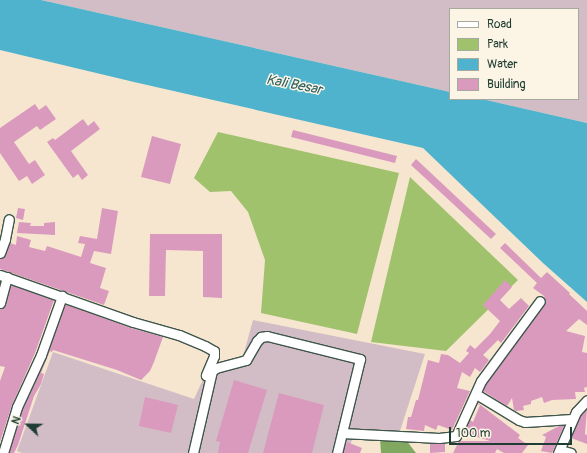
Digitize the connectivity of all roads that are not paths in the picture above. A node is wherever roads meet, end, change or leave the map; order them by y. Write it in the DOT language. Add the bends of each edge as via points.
graph roads {
  1 [pos="9,219"];
  2 [pos="0,253"];
  3 [pos="4,276"];
  4 [pos="62,296"];
  5 [pos="540,301"];
  6 [pos="0,303"];
  7 [pos="208,386"];
  8 [pos="476,394"];
  9 [pos="587,400"];
  10 [pos="572,419"];
  11 [pos="342,433"];
  12 [pos="559,451"];
  13 [pos="2,453"];
  14 [pos="193,453"];
  15 [pos="337,453"];
  16 [pos="571,453"];
  1 -- 2 [label="street"];
  3 -- 4 [label="street"];
  3 -- 6 [label="street"];
  4 -- 7 [label="street" via="133,322 179,335 214,351 205,379"];
  4 -- 13 [label="street" via="41,355 17,407"];
  5 -- 8 [label="street" via="481,381"];
  7 -- 11 [label="street" via="212,371 246,360 257,341 267,336 360,360"];
  7 -- 14 [label="street"];
  8 -- 10 [label="street" via="512,418 525,422"];
  8 -- 11 [label="street" via="454,437"];
  9 -- 10 [label="street"];
  10 -- 12 [label="street"];
  11 -- 15 [label="street"];
  12 -- 16 [label="street"];
}
